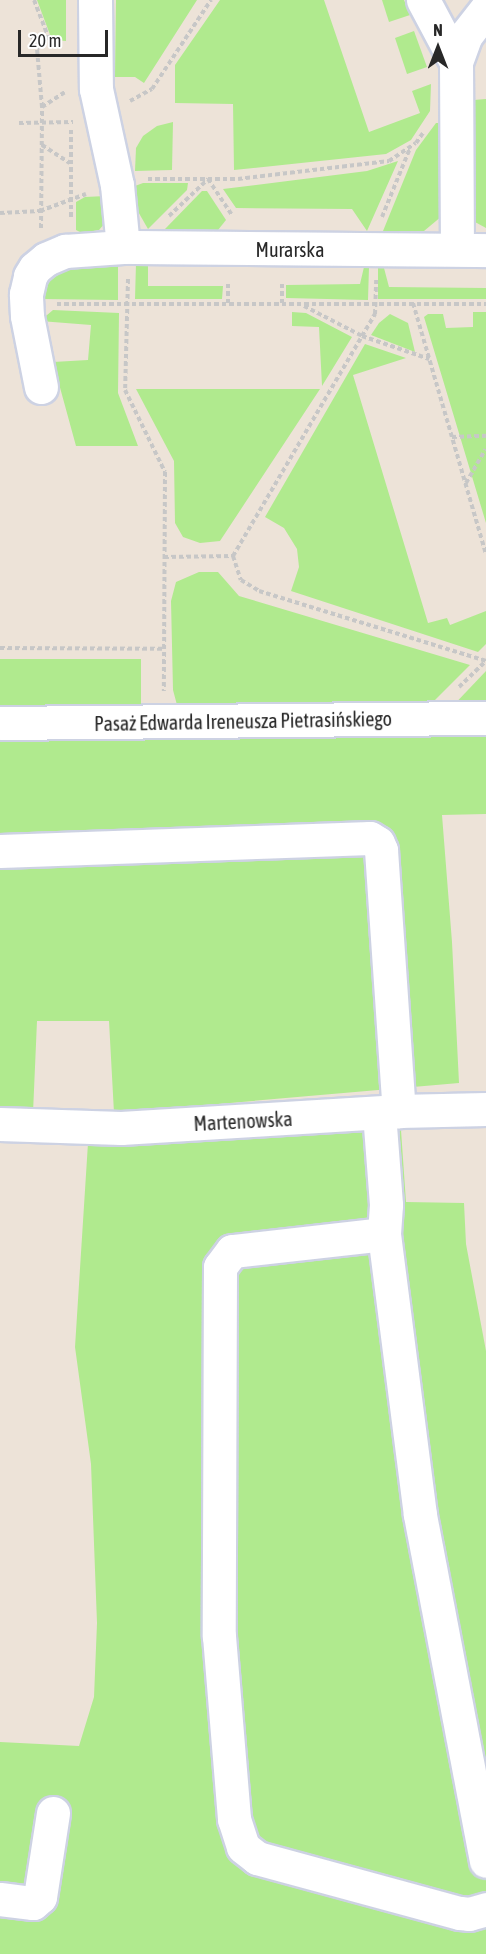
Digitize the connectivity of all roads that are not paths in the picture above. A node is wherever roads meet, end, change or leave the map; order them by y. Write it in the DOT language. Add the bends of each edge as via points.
graph roads {
  1 [pos="95,0"];
  2 [pos="423,0"];
  3 [pos="486,9"];
  4 [pos="456,62"];
  5 [pos="126,247"];
  6 [pos="471,249"];
  7 [pos="41,387"];
  8 [pos="486,718"];
  9 [pos="0,723"];
  10 [pos="0,852"];
  11 [pos="486,1109"];
  12 [pos="389,1112"];
  13 [pos="0,1124"];
  14 [pos="384,1234"];
  15 [pos="52,1813"];
  16 [pos="486,1861"];
  17 [pos="0,1899"];
  18 [pos="486,1909"];
  1 -- 5 [label="street" via="94,63"];
  2 -- 4 [label="street, Murarska"];
  3 -- 4 [label="street" via="466,35"];
  4 -- 6 [label="street, Murarska"];
  5 -- 6 [label="street, Murarska"];
  5 -- 7 [label="street, Murarska" via="71,250 42,261 30,276 26,304"];
  8 -- 9 [label="street, Pasaż Edwarda Ireneusza Pietrasińskiego"];
  10 -- 12 [label="street" via="370,838 378,843 382,861"];
  11 -- 12 [label="street, Martenowska"];
  12 -- 13 [label="street, Martenowska" via="121,1128"];
  12 -- 14 [label="street"];
  14 -- 16 [label="street" via="420,1515"];
  14 -- 18 [label="street" via="232,1251 220,1267 219,1636 234,1819 243,1847 264,1860 460,1913"];
  15 -- 17 [label="street" via="40,1897 33,1903"];
}
